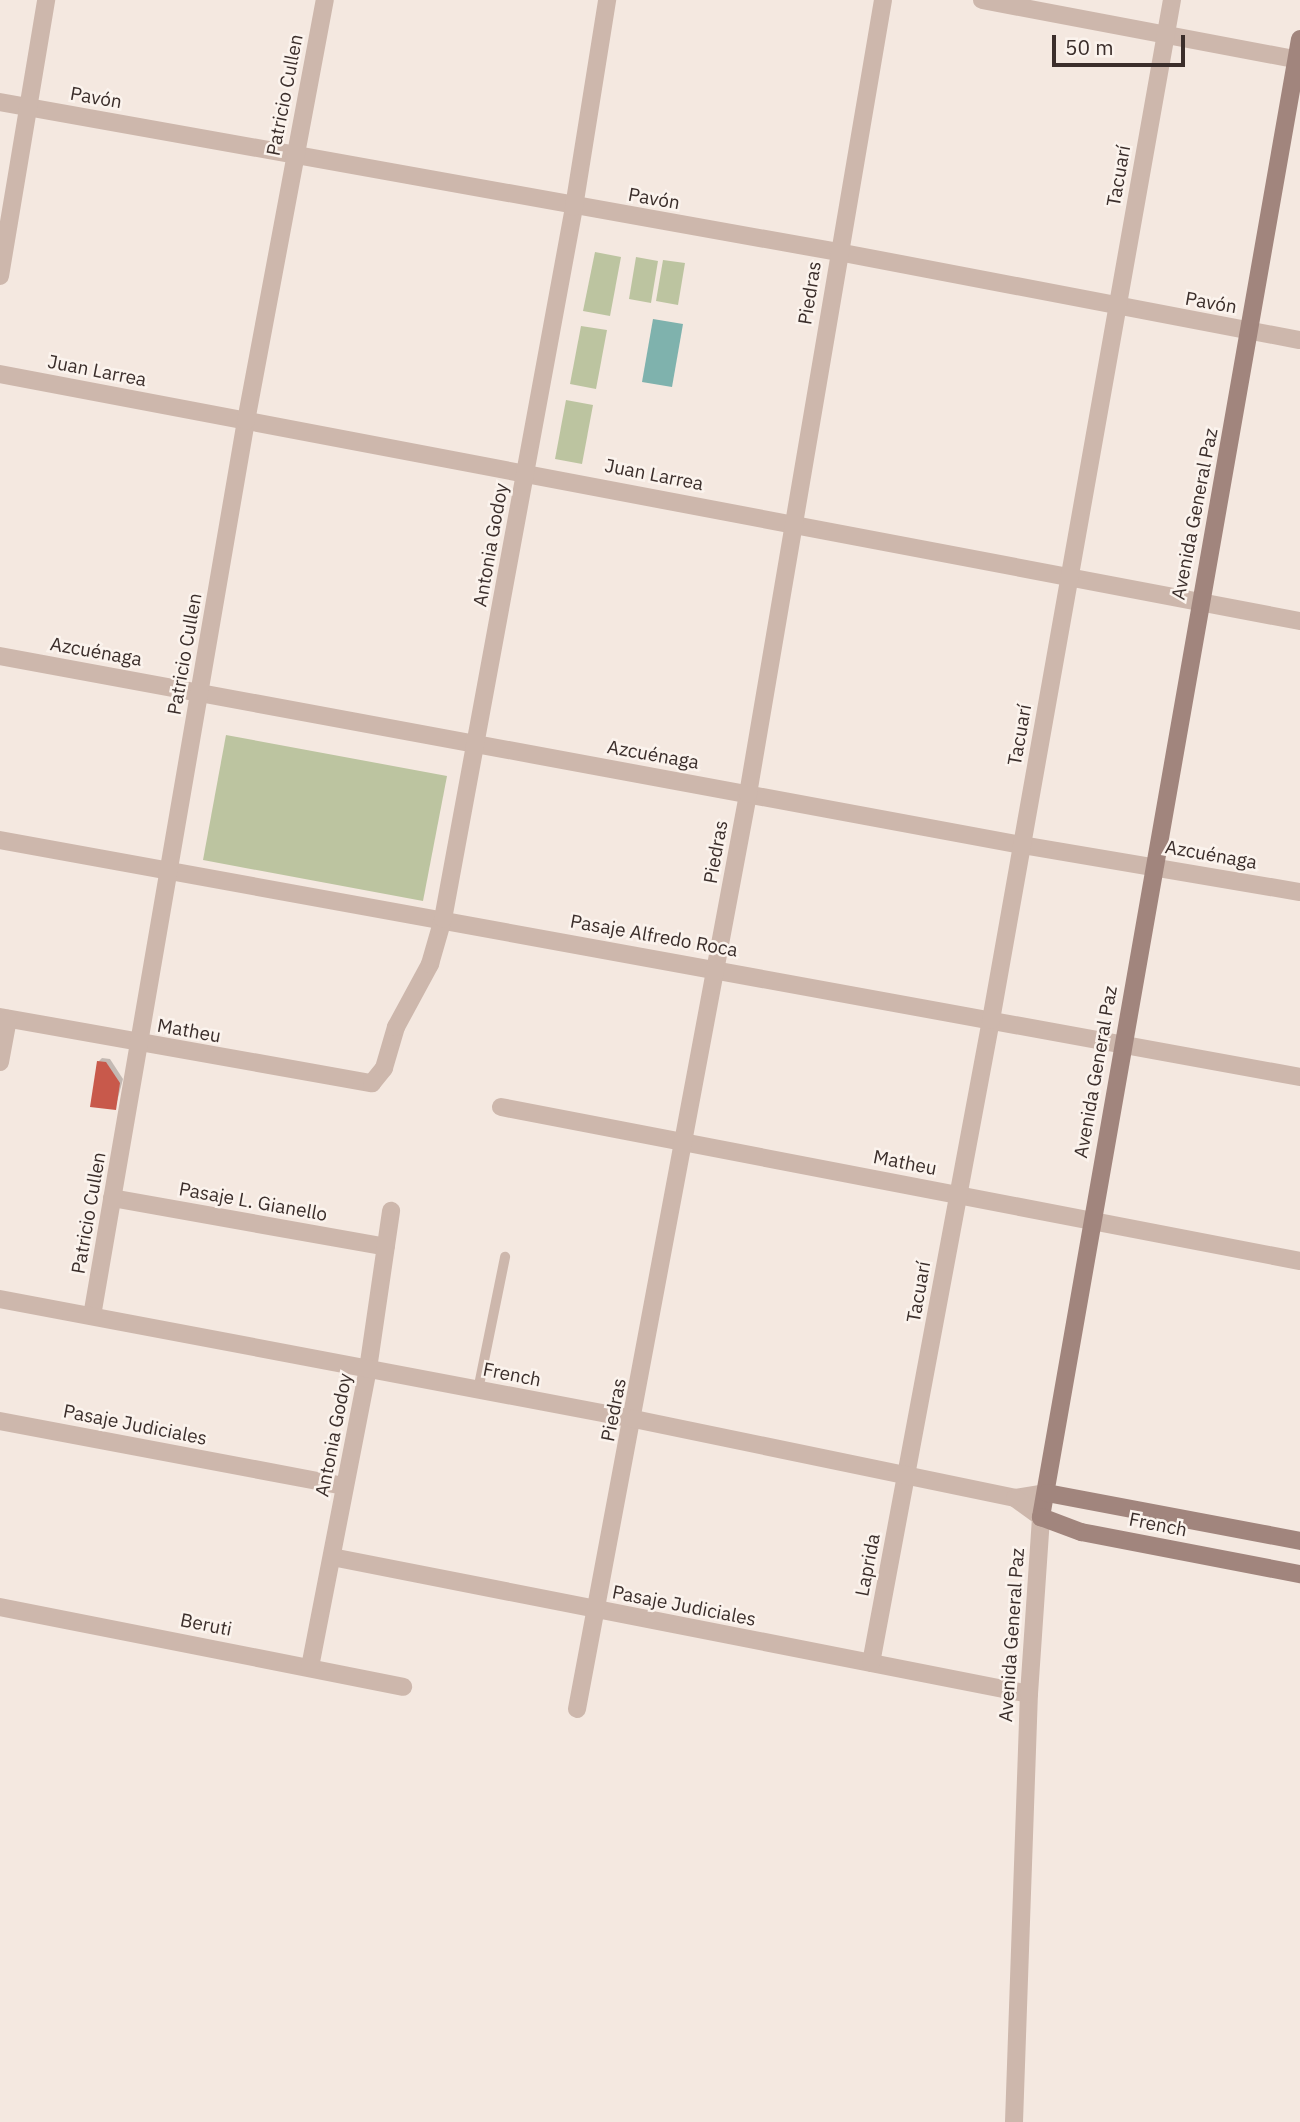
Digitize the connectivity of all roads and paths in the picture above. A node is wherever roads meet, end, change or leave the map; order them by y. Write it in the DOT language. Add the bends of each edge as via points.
graph roads {
  1 [pos="46,0"];
  2 [pos="325,0"];
  3 [pos="607,0"];
  4 [pos="883,0"];
  5 [pos="982,0"];
  6 [pos="1172,0"];
  7 [pos="1165,35"];
  8 [pos="1300,39"];
  9 [pos="1298,60"];
  10 [pos="0,102"];
  11 [pos="27,107"];
  12 [pos="295,154"];
  13 [pos="574,207"];
  14 [pos="838,251"];
  15 [pos="0,276"];
  16 [pos="1118,307"];
  17 [pos="1250,331"];
  18 [pos="1300,340"];
  19 [pos="0,374"];
  20 [pos="246,421"];
  21 [pos="525,473"];
  22 [pos="794,523"];
  23 [pos="1069,577"];
  24 [pos="1200,603"];
  25 [pos="1300,621"];
  26 [pos="0,656"];
  27 [pos="200,692"];
  28 [pos="476,744"];
  29 [pos="748,794"];
  30 [pos="0,840"];
  31 [pos="1022,845"];
  32 [pos="1155,866"];
  33 [pos="169,870"];
  34 [pos="1300,892"];
  35 [pos="443,919"];
  36 [pos="716,969"];
  37 [pos="4,1018"];
  38 [pos="992,1020"];
  39 [pos="140,1044"];
  40 [pos="1122,1046"];
  41 [pos="0,1062"];
  42 [pos="1300,1077"];
  43 [pos="372,1083"];
  44 [pos="501,1107"];
  45 [pos="685,1142"];
  46 [pos="958,1194"];
  47 [pos="112,1198"];
  48 [pos="391,1211"];
  49 [pos="1091,1221"];
  50 [pos="386,1247"];
  51 [pos="505,1256"];
  52 [pos="1300,1261"];
  53 [pos="0,1299"];
  54 [pos="92,1316"];
  55 [pos="368,1369"];
  56 [pos="478,1390"];
  57 [pos="634,1419"];
  58 [pos="0,1421"];
  59 [pos="906,1476"];
  60 [pos="344,1486"];
  61 [pos="1047,1493"];
  62 [pos="1015,1498"];
  63 [pos="1041,1517"];
  64 [pos="1300,1541"];
  65 [pos="332,1557"];
  66 [pos="1300,1574"];
  67 [pos="0,1607"];
  68 [pos="597,1610"];
  69 [pos="871,1663"];
  70 [pos="310,1667"];
  71 [pos="404,1687"];
  72 [pos="1029,1694"];
  73 [pos="578,1709"];
  74 [pos="1014,2122"];
  1 -- 11 [label="street"];
  2 -- 12 [label="street, Patricio Cullen"];
  3 -- 13 [label="street, Antonia Godoy"];
  4 -- 14 [label="street, Piedras"];
  5 -- 7 [label="street"];
  6 -- 7 [label="street, Tacuarí"];
  7 -- 9 [label="street"];
  7 -- 16 [label="street, Tacuarí"];
  8 -- 9 [label="main road, Avenida General Paz"];
  9 -- 17 [label="main road, Avenida General Paz"];
  10 -- 11 [label="street, Pavón"];
  11 -- 12 [label="street, Pavón"];
  11 -- 15 [label="street"];
  12 -- 13 [label="street, Pavón"];
  12 -- 20 [label="street, Patricio Cullen"];
  13 -- 14 [label="street, Pavón"];
  13 -- 21 [label="street, Antonia Godoy"];
  14 -- 16 [label="street, Pavón"];
  14 -- 22 [label="street, Piedras"];
  16 -- 17 [label="street, Pavón"];
  16 -- 23 [label="street, Tacuarí"];
  17 -- 18 [label="street, Pavón"];
  17 -- 24 [label="main road, Avenida General Paz"];
  19 -- 20 [label="street, Juan Larrea"];
  20 -- 21 [label="street, Juan Larrea"];
  20 -- 27 [label="street, Patricio Cullen"];
  21 -- 22 [label="street, Juan Larrea"];
  21 -- 28 [label="street, Antonia Godoy"];
  22 -- 23 [label="street, Juan Larrea"];
  22 -- 29 [label="street, Piedras"];
  23 -- 24 [label="street, Juan Larrea"];
  23 -- 31 [label="street, Tacuarí"];
  24 -- 25 [label="street, Juan Larrea"];
  24 -- 32 [label="main road, Avenida General Paz"];
  26 -- 27 [label="street, Azcuénaga"];
  27 -- 28 [label="street, Azcuénaga"];
  27 -- 33 [label="street, Patricio Cullen"];
  28 -- 29 [label="street, Azcuénaga"];
  28 -- 35 [label="street, Antonia Godoy"];
  29 -- 31 [label="street, Azcuénaga"];
  29 -- 36 [label="street, Piedras"];
  30 -- 33 [label="street, Pasaje Alfredo Roca"];
  31 -- 32 [label="street, Azcuénaga"];
  31 -- 38 [label="street, Tacuarí"];
  32 -- 34 [label="street, Azcuénaga"];
  32 -- 40 [label="main road, Avenida General Paz"];
  33 -- 35 [label="street, Pasaje Alfredo Roca"];
  33 -- 39 [label="street, Patricio Cullen"];
  35 -- 36 [label="street, Pasaje Alfredo Roca"];
  35 -- 43 [label="street, Antonia Godoy" via="430,964 396,1027 384,1068"];
  36 -- 38 [label="street, Pasaje Alfredo Roca"];
  36 -- 45 [label="street, Piedras"];
  37 -- 39 [label="street, Matheu"];
  37 -- 41 [label="street"];
  38 -- 40 [label="street, Pasaje Alfredo Roca"];
  38 -- 46 [label="street, Tacuarí"];
  39 -- 43 [label="street, Matheu"];
  39 -- 47 [label="street, Patricio Cullen"];
  40 -- 42 [label="street, Pasaje Alfredo Roca"];
  40 -- 49 [label="main road, Avenida General Paz"];
  44 -- 45 [label="street, Matheu"];
  45 -- 46 [label="street, Matheu"];
  45 -- 57 [label="street, Piedras"];
  46 -- 49 [label="street, Matheu"];
  46 -- 59 [label="street, Tacuarí"];
  47 -- 50 [label="street, Pasaje L. Gianello"];
  47 -- 54 [label="street, Patricio Cullen"];
  48 -- 50 [label="street, Antonia Godoy"];
  49 -- 52 [label="street, Matheu"];
  49 -- 61 [label="main road, Avenida General Paz"];
  50 -- 55 [label="street, Antonia Godoy"];
  51 -- 56 [label="lane"];
  53 -- 54 [label="street, French"];
  54 -- 55 [label="street, French"];
  55 -- 56 [label="street, French"];
  55 -- 60 [label="street, Antonia Godoy"];
  56 -- 57 [label="street, French"];
  57 -- 59 [label="street, French"];
  57 -- 68 [label="street, Piedras"];
  58 -- 60 [label="street, Pasaje Judiciales"];
  59 -- 62 [label="street, French"];
  59 -- 69 [label="street, Laprida"];
  60 -- 65 [label="street, Antonia Godoy"];
  61 -- 62 [label="street, French"];
  61 -- 63 [label="main road, Avenida General Paz"];
  61 -- 64 [label="main road, French"];
  62 -- 63 [label="street, French"];
  63 -- 66 [label="main road, French" via="1081,1532"];
  63 -- 72 [label="street, Avenida General Paz"];
  65 -- 68 [label="street, Pasaje Judiciales"];
  65 -- 70 [label="street, Antonia Godoy"];
  67 -- 70 [label="street, Beruti"];
  68 -- 69 [label="street, Pasaje Judiciales"];
  68 -- 73 [label="street, Piedras"];
  69 -- 72 [label="street, Pasaje Judiciales"];
  70 -- 71 [label="street, Beruti"];
  72 -- 74 [label="street, Avenida General Paz"];
}
